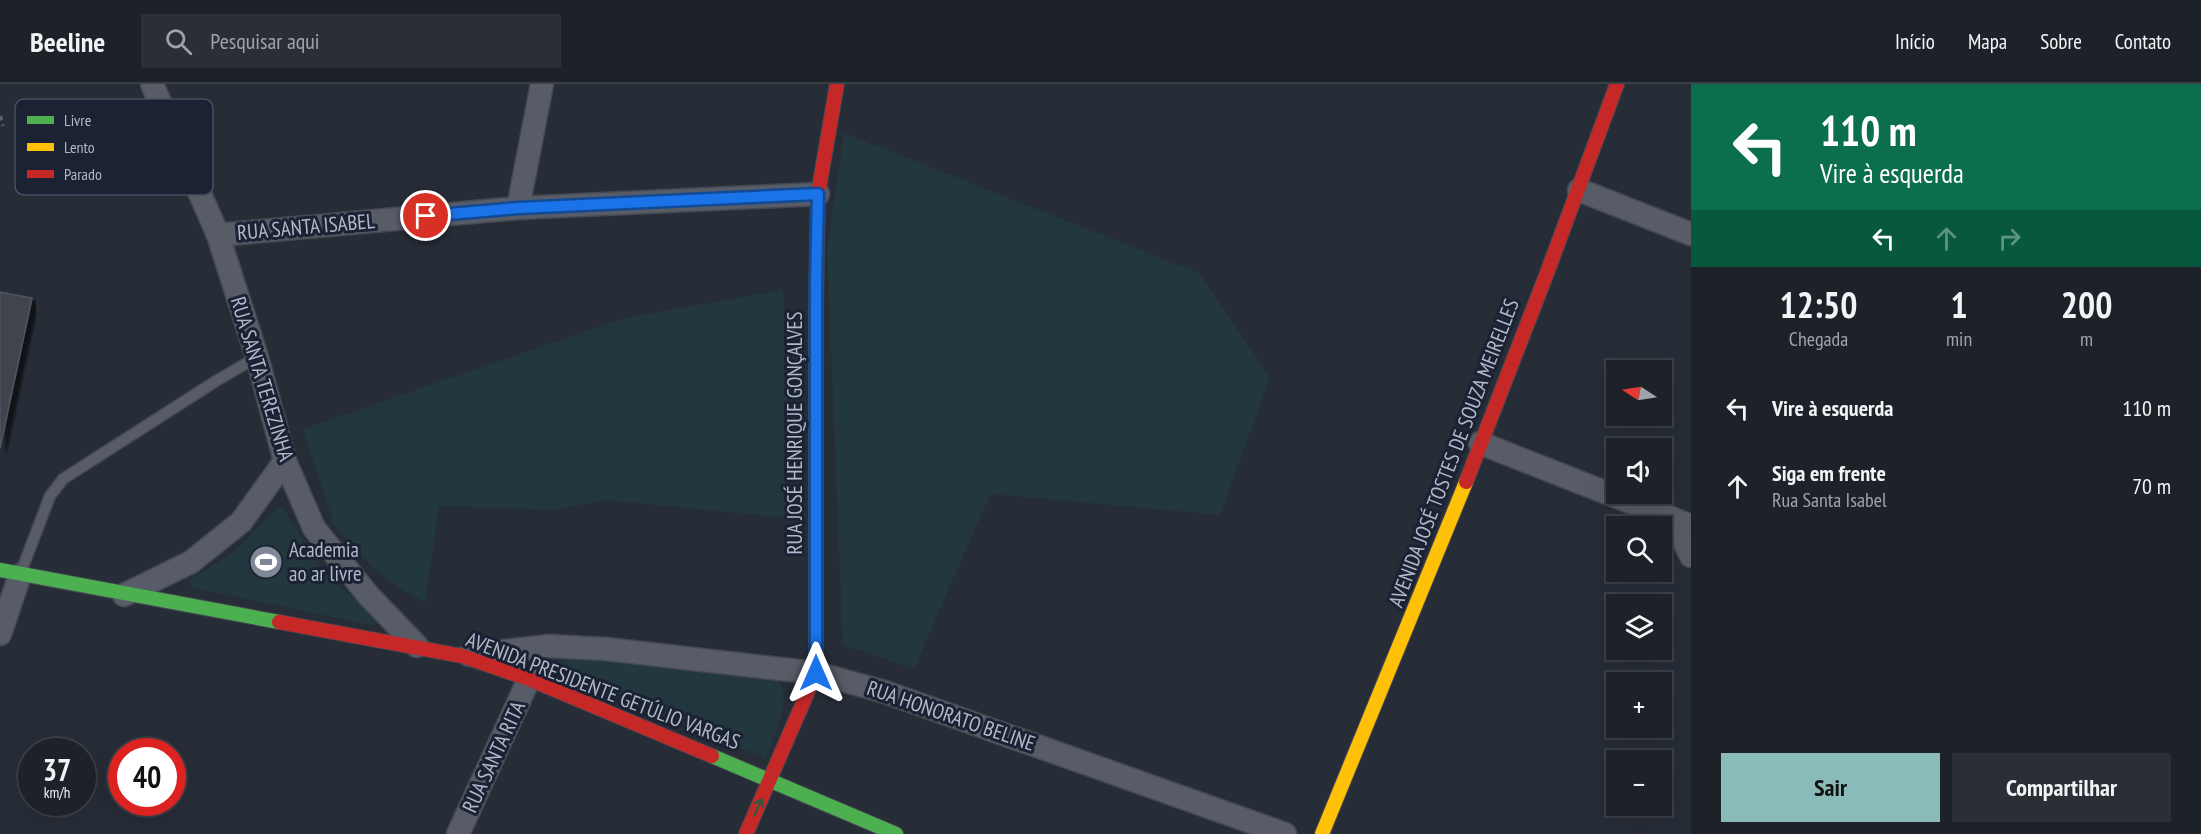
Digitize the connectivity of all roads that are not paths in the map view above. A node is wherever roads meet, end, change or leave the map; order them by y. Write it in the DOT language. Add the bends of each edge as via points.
graph roads {
  1 [pos="152,84"];
  2 [pos="542,84"];
  3 [pos="837,84"];
  4 [pos="1617,84"];
  5 [pos="159,99"];
  6 [pos="1579,190"];
  7 [pos="818,194"];
  8 [pos="201,195"];
  9 [pos="518,208"];
  10 [pos="1691,234"];
  11 [pos="218,235"];
  12 [pos="256,357"];
  13 [pos="1480,443"];
  14 [pos="285,461"];
  15 [pos="1681,522"];
  16 [pos="1691,556"];
  17 [pos="10,573"];
  18 [pos="124,595"];
  19 [pos="0,634"];
  20 [pos="417,646"];
  21 [pos="462,656"];
  22 [pos="816,673"];
  23 [pos="529,679"];
  24 [pos="771,780"];
  25 [pos="458,834"];
  26 [pos="746,834"];
  27 [pos="896,834"];
  28 [pos="1285,834"];
  29 [pos="1322,834"];
  1 -- 5 [label="street, RUA SANTA TEREZINHA"];
  2 -- 9 [label="street"];
  3 -- 7 [label="street, RUA JOSÉ HENRIQUE GONÇALVES"];
  4 -- 6 [label="street, AVENIDA JOSÉ TOSTES DE SOUZA MEIRELLES"];
  6 -- 10 [label="street"];
  6 -- 13 [label="street, AVENIDA JOSÉ TOSTES DE SOUZA MEIRELLES"];
  7 -- 9 [label="street, RUA SANTA ISABEL"];
  7 -- 22 [label="street, RUA JOSÉ HENRIQUE GONÇALVES"];
  8 -- 11 [label="street, RUA SANTA TEREZINHA"];
  9 -- 11 [label="street, RUA SANTA ISABEL"];
  11 -- 12 [label="street, RUA SANTA TEREZINHA"];
  12 -- 14 [label="street, RUA SANTA TEREZINHA"];
  12 -- 17 [label="lane" via="63,479"];
  13 -- 15 [label="street"];
  13 -- 29 [label="street, AVENIDA JOSÉ TOSTES DE SOUZA MEIRELLES"];
  14 -- 18 [label="street" via="241,522 191,562"];
  14 -- 20 [label="street, RUA SANTA TEREZINHA" via="314,528 368,595"];
  15 -- 16 [label="street"];
  17 -- 18 [label="street, AVENIDA PRESIDENTE GETÚLIO VARGAS"];
  17 -- 19 [label="street"];
  18 -- 20 [label="street, AVENIDA PRESIDENTE GETÚLIO VARGAS"];
  20 -- 21 [label="street, AVENIDA PRESIDENTE GETÚLIO VARGAS"];
  21 -- 22 [label="street, RUA HONORATO BELINE" via="549,646"];
  21 -- 23 [label="street, AVENIDA PRESIDENTE GETÚLIO VARGAS"];
  22 -- 24 [label="street"];
  22 -- 28 [label="street, RUA HONORATO BELINE" via="885,692"];
  23 -- 24 [label="street, AVENIDA PRESIDENTE GETÚLIO VARGAS"];
  23 -- 25 [label="street, RUA SANTA RITA"];
  26 -- 24 [label="street, one-way"];
  24 -- 27 [label="street, AVENIDA PRESIDENTE GETÚLIO VARGAS"];
}
